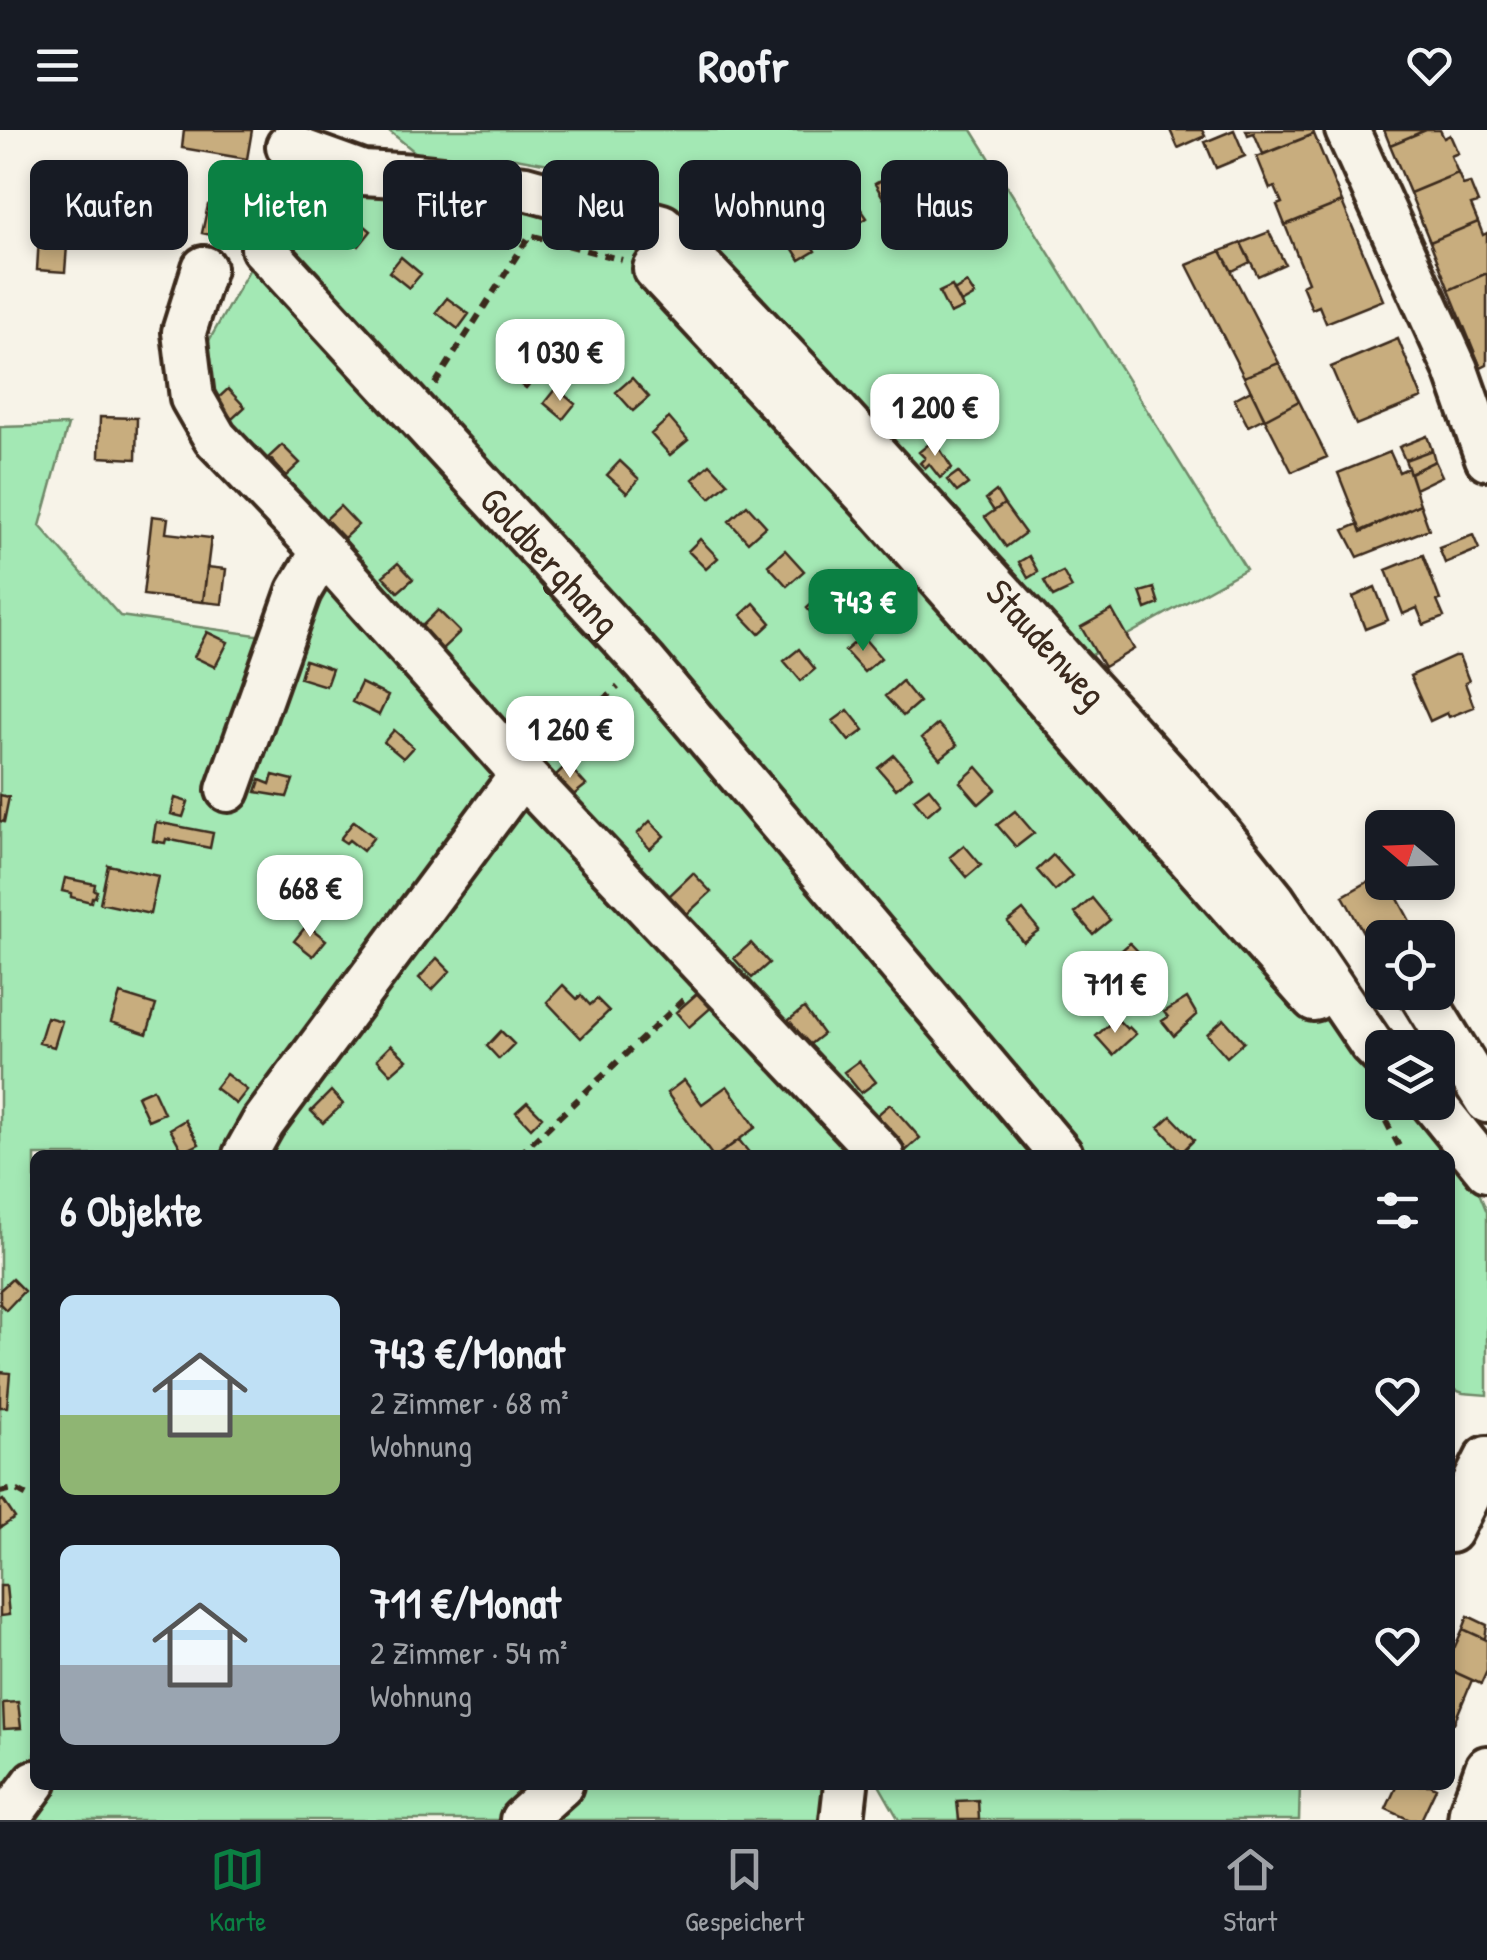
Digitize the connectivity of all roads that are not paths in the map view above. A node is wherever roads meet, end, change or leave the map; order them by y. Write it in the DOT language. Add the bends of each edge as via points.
graph roads {
  1 [pos="1348,130"];
  2 [pos="288,146"];
  3 [pos="265,250"];
  4 [pos="204,268"];
  5 [pos="655,269"];
  6 [pos="1487,458"];
  7 [pos="323,551"];
  8 [pos="522,774"];
  9 [pos="228,790"];
  10 [pos="1431,1010"];
  11 [pos="1365,1047"];
  12 [pos="1365,1049"];
  13 [pos="1487,1100"];
  14 [pos="1447,1120"];
  15 [pos="248,1150"];
  16 [pos="877,1150"];
  17 [pos="1057,1150"];
  18 [pos="1487,1170"];
  19 [pos="1487,1458"];
  20 [pos="1455,1522"];
  21 [pos="1487,1768"];
  22 [pos="30,1788"];
  23 [pos="515,1790"];
  24 [pos="555,1790"];
  25 [pos="845,1790"];
  26 [pos="1470,1816"];
  27 [pos="3,1819"];
  28 [pos="520,1820"];
  29 [pos="842,1820"];
  1 -- 6 [label="street" via="1456,370"];
  2 -- 11 [label="street, Staudenweg" via="363,173 524,188 662,226 1208,819 1274,901"];
  3 -- 17 [label="street, Goldberghang" via="645,663"];
  4 -- 7 [label="street" via="184,332 192,398 215,438"];
  5 -- 12 [label="street"];
  7 -- 8 [label="street"];
  7 -- 9 [label="street" via="300,590"];
  8 -- 15 [label="street"];
  8 -- 16 [label="street"];
  10 -- 13 [label="street"];
  14 -- 18 [label="street"];
  19 -- 20 [label="street"];
  21 -- 26 [label="street"];
  22 -- 27 [label="street"];
  23 -- 28 [label="street"];
  24 -- 28 [label="street"];
  25 -- 29 [label="street"];
}
